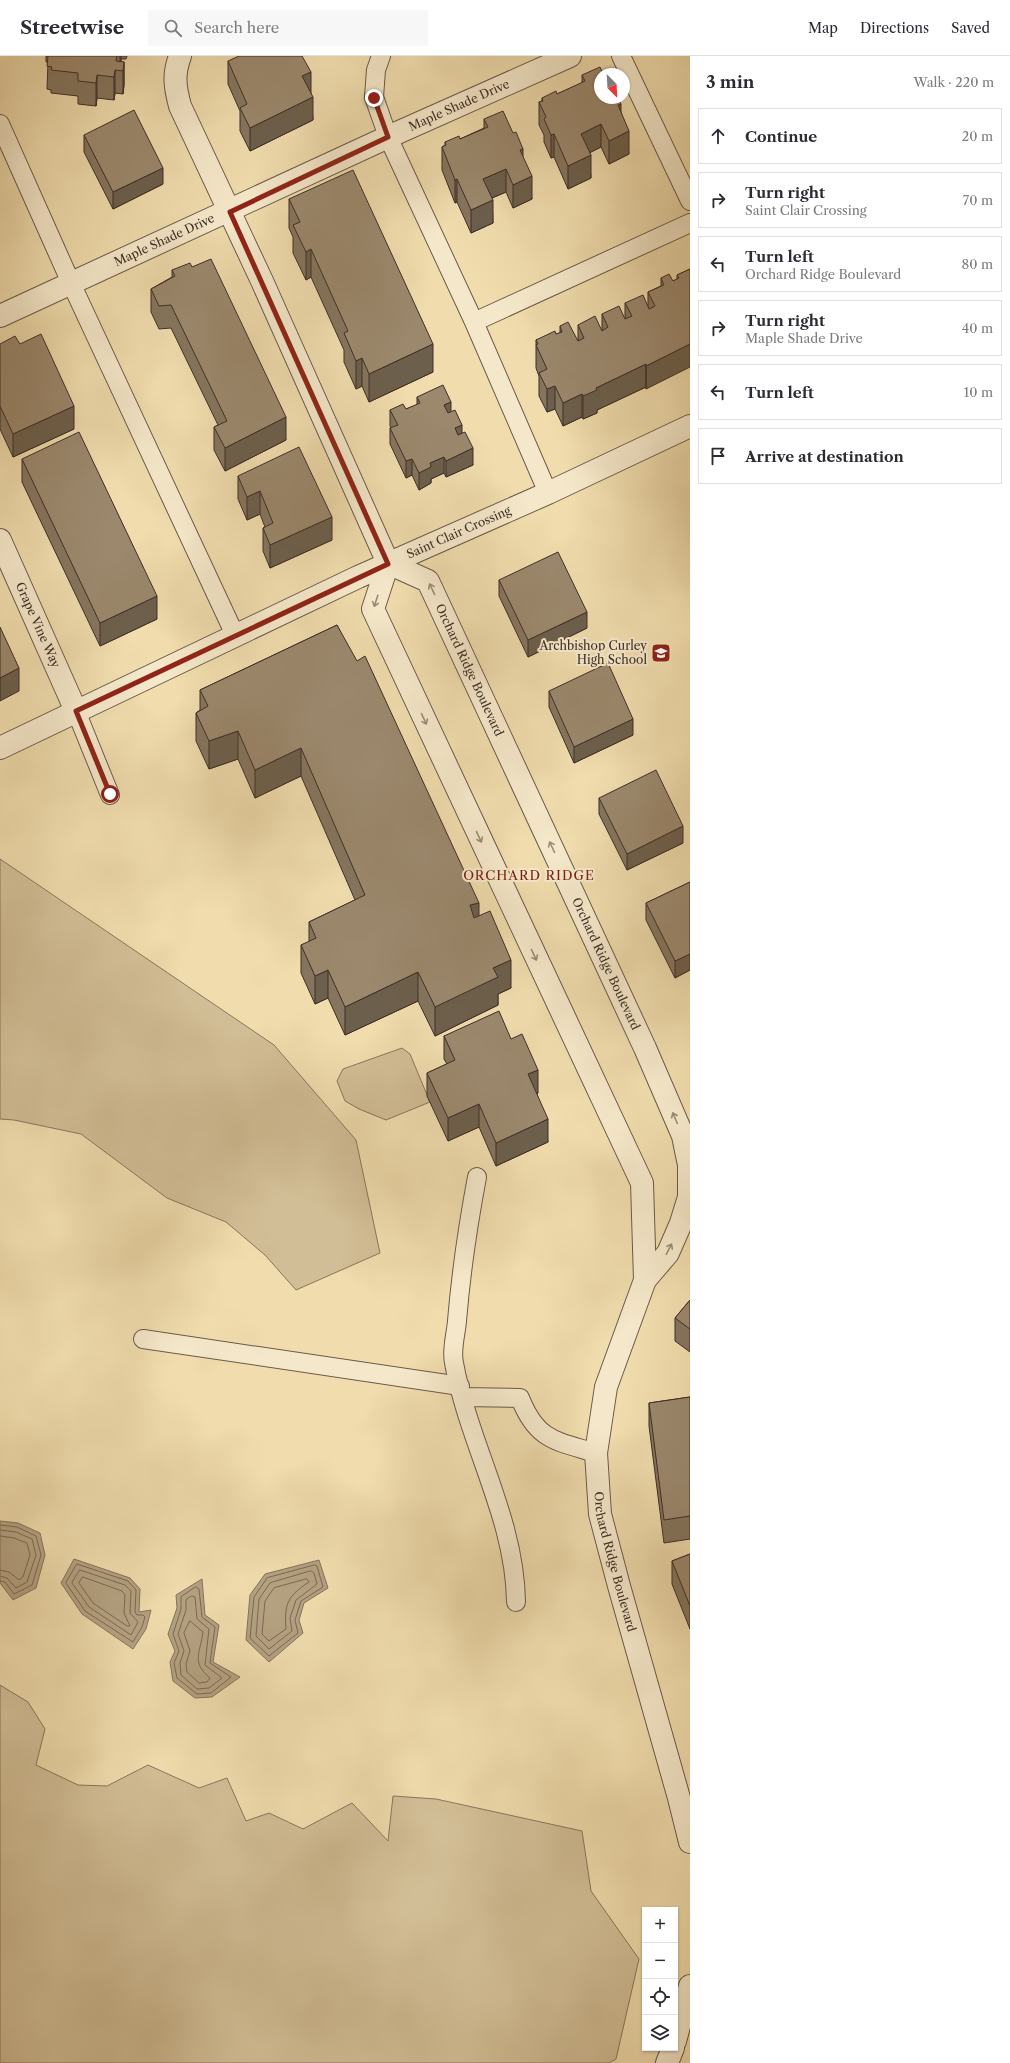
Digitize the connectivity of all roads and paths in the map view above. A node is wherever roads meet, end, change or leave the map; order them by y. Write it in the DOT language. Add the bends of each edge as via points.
graph roads {
  1 [pos="180,56"];
  2 [pos="381,56"];
  3 [pos="570,56"];
  4 [pos="621,56"];
  5 [pos="0,124"];
  6 [pos="388,137"];
  7 [pos="690,201"];
  8 [pos="230,212"];
  9 [pos="690,223"];
  10 [pos="71,283"];
  11 [pos="0,316"];
  12 [pos="474,322"];
  13 [pos="690,426"];
  14 [pos="548,493"];
  15 [pos="0,540"];
  16 [pos="388,564"];
  17 [pos="235,635"];
  18 [pos="76,711"];
  19 [pos="0,748"];
  20 [pos="110,794"];
  21 [pos="477,1177"];
  22 [pos="689,1197"];
  23 [pos="645,1280"];
  24 [pos="143,1340"];
  25 [pos="461,1392"];
  26 [pos="596,1453"];
  27 [pos="516,1602"];
  28 [pos="690,1842"];
  29 [pos="690,1986"];
  30 [pos="678,2030"];
  31 [pos="672,2051"];
  32 [pos="667,2063"];
  1 -- 8 [label="street" via="176,66 175,87 180,106"];
  2 -- 6 [label="lane" via="376,70 374,98"];
  3 -- 6 [label="street, Maple Shade Drive"];
  4 -- 7 [label="lane"];
  5 -- 10 [label="lane"];
  6 -- 8 [label="street, Maple Shade Drive"];
  6 -- 12 [label="lane"];
  8 -- 10 [label="street, Maple Shade Drive"];
  8 -- 16 [label="street"];
  9 -- 12 [label="lane"];
  10 -- 11 [label="street, Maple Shade Drive"];
  10 -- 17 [label="lane"];
  12 -- 14 [label="lane"];
  13 -- 14 [label="street, Saint Clair Crossing"];
  14 -- 16 [label="street, Saint Clair Crossing"];
  15 -- 18 [label="street, Grape Vine Way"];
  16 -- 17 [label="street, Saint Clair Crossing"];
  22 -- 16 [label="street, Orchard Ridge Boulevard, one-way" via="690,1165 683,1136 645,1048 428,581"];
  16 -- 23 [label="street, Orchard Ridge Boulevard, one-way" via="373,609 642,1183"];
  17 -- 18 [label="street, Saint Clair Crossing"];
  18 -- 19 [label="street, Saint Clair Crossing"];
  18 -- 20 [label="lane"];
  21 -- 25 [label="lane" via="461,1268 453,1361"];
  23 -- 22 [label="street, Orchard Ridge Boulevard, one-way" via="668,1253"];
  23 -- 26 [label="street, Orchard Ridge Boulevard" via="606,1387"];
  24 -- 25 [label="lane"];
  25 -- 26 [label="lane" via="520,1398 527,1415 539,1431 554,1441"];
  25 -- 27 [label="lane" via="510,1540 516,1580"];
  26 -- 28 [label="street, Orchard Ridge Boulevard" via="600,1514"];
  29 -- 30 [label="street"];
  31 -- 32 [label="street"];
}
